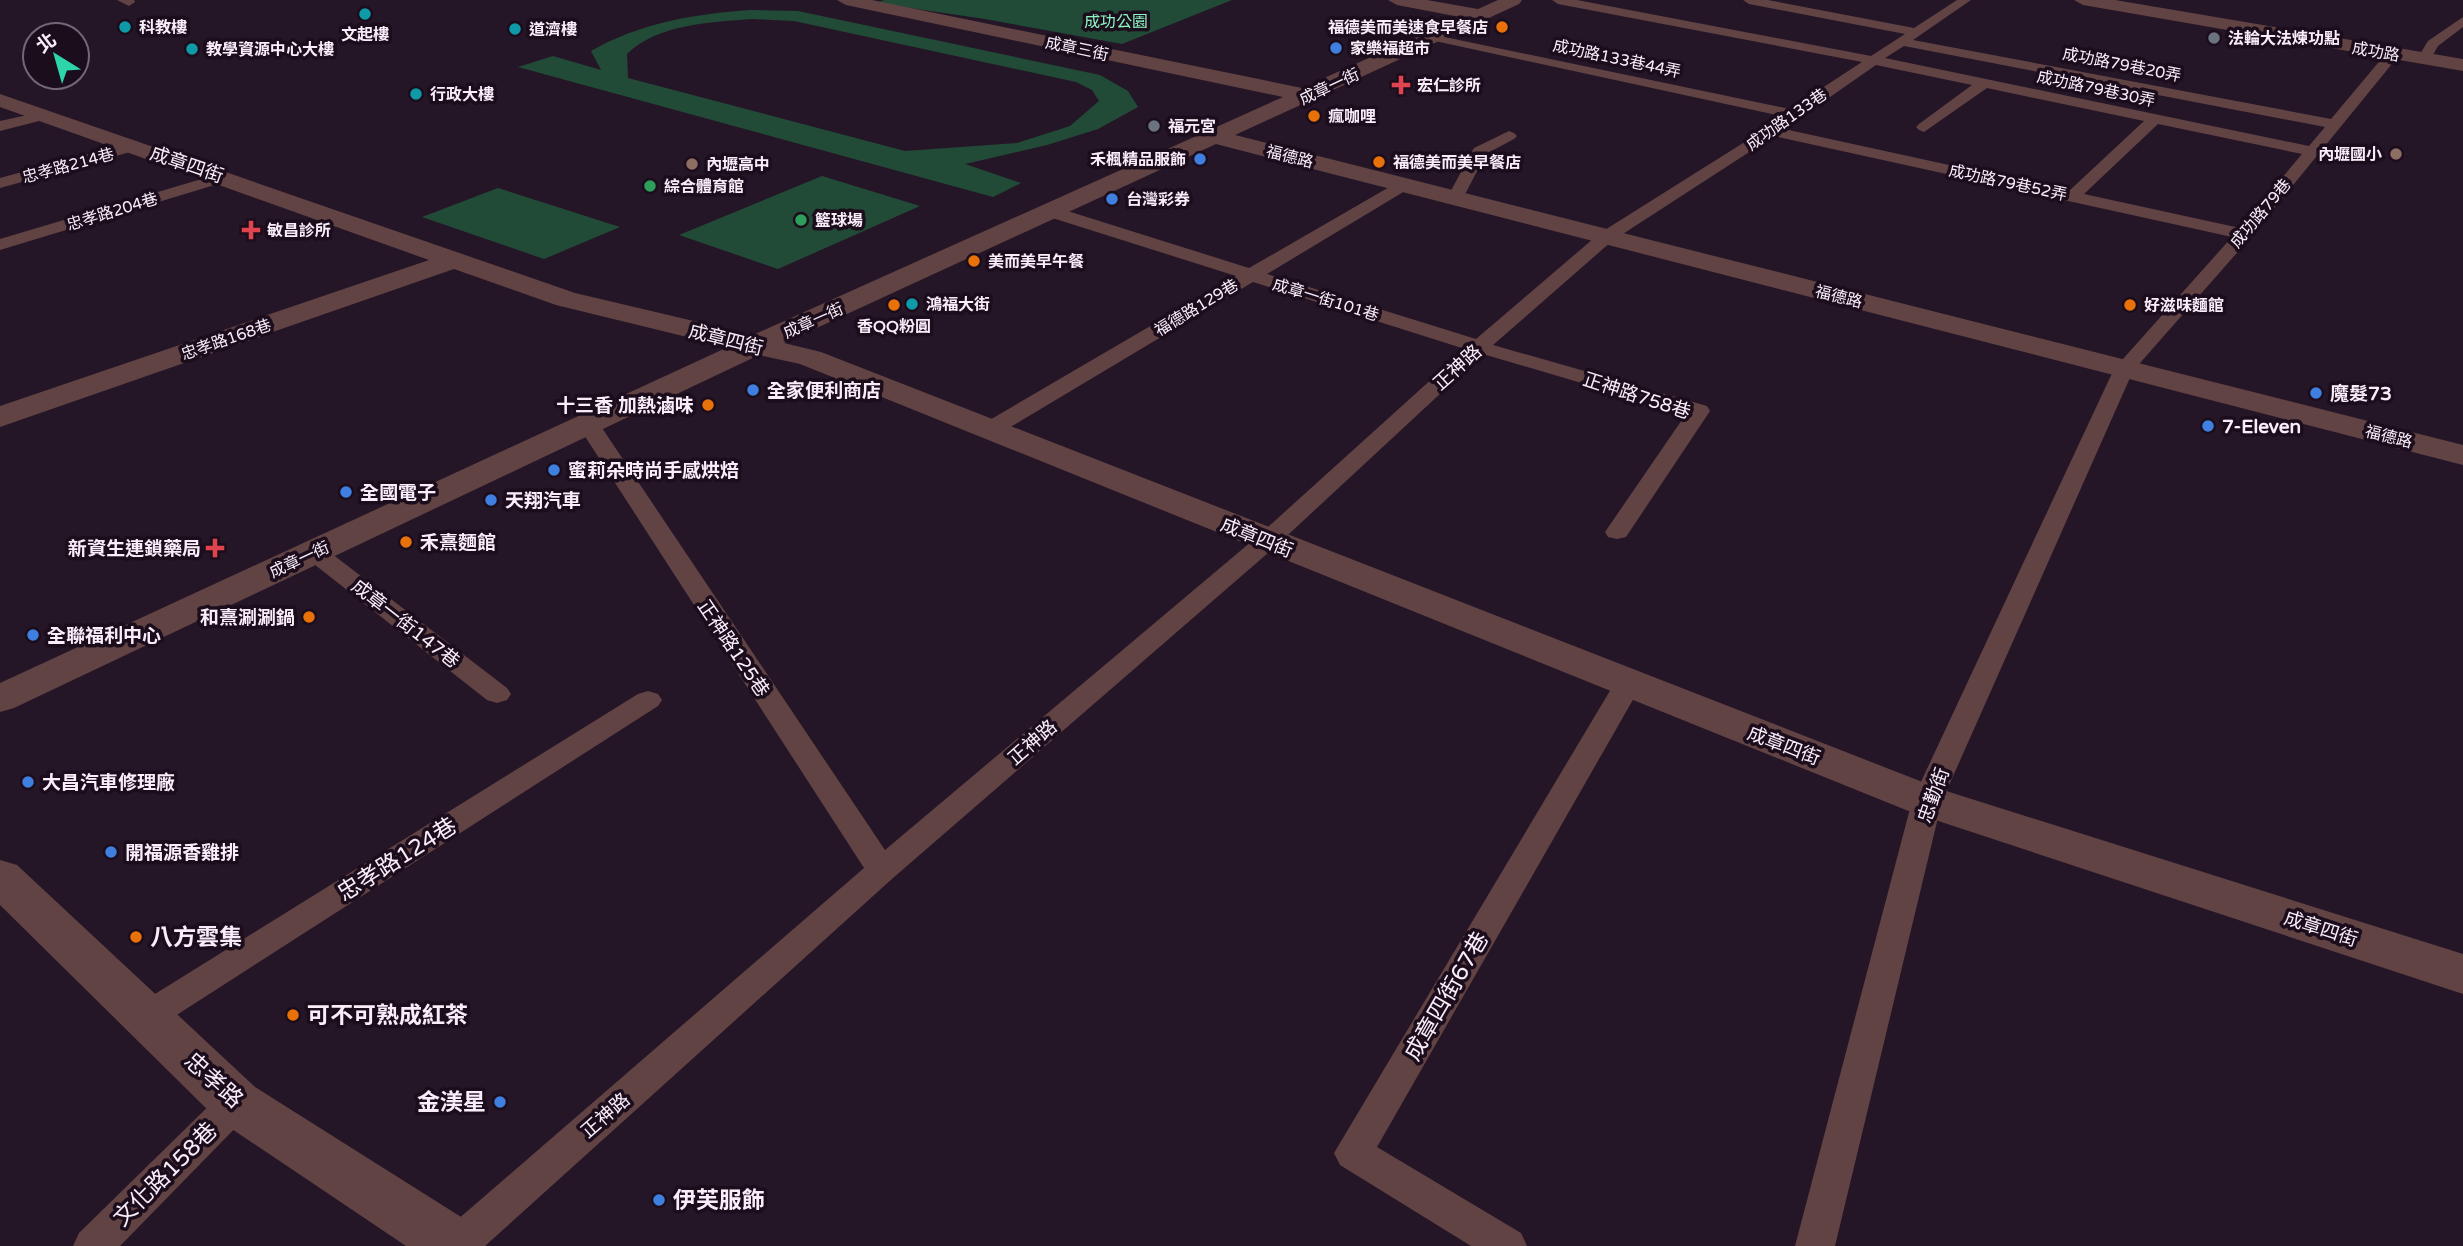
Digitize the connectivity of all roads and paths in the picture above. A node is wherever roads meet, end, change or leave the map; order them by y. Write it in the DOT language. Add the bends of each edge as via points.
graph roads {
  1 [pos="849,0"];
  2 [pos="1397,0"];
  3 [pos="1513,0"];
  4 [pos="1558,0"];
  5 [pos="1749,0"];
  6 [pos="1965,0"];
  7 [pos="2083,0"];
  8 [pos="2129,4"];
  9 [pos="1479,15"];
  10 [pos="2463,21"];
  11 [pos="1917,32"];
  12 [pos="1435,37"];
  13 [pos="1902,42"];
  14 [pos="2393,54"];
  15 [pos="2424,59"];
  16 [pos="1873,60"];
  17 [pos="2463,65"];
  18 [pos="1984,83"];
  19 [pos="1308,96"];
  20 [pos="0,100"];
  21 [pos="1792,114"];
  22 [pos="46,115"];
  23 [pos="2155,118"];
  24 [pos="2334,124"];
  25 [pos="0,126"];
  26 [pos="1924,127"];
  27 [pos="1772,131"];
  28 [pos="1509,136"];
  29 [pos="1216,137"];
  30 [pos="136,146"];
  31 [pos="2312,151"];
  32 [pos="225,177"];
  33 [pos="0,183"];
  34 [pos="1404,185"];
  35 [pos="2073,196"];
  36 [pos="1455,198"];
  37 [pos="1052,212"];
  38 [pos="2245,234"];
  39 [pos="1606,237"];
  40 [pos="0,244"];
  41 [pos="453,260"];
  42 [pos="1250,275"];
  43 [pos="754,346"];
  44 [pos="1479,347"];
  45 [pos="2123,369"];
  46 [pos="0,417"];
  47 [pos="588,424"];
  48 [pos="989,430"];
  49 [pos="2463,455"];
  50 [pos="1617,532"];
  51 [pos="1267,541"];
  52 [pos="314,552"];
  53 [pos="1629,684"];
  54 [pos="497,694"];
  55 [pos="0,699"];
  56 [pos="648,700"];
  57 [pos="1927,801"];
  58 [pos="882,870"];
  59 [pos="0,877"];
  60 [pos="2463,974"];
  61 [pos="146,1017"];
  62 [pos="236,1103"];
  63 [pos="93,1246"];
  64 [pos="456,1246"];
  65 [pos="1507,1246"];
  66 [pos="1815,1246"];
  1 -- 19 [label="street, 成章三街"];
  2 -- 9 [label="street"];
  3 -- 9 [label="street, 成章一街"];
  4 -- 16 [label="lane, 成功路79巷30弄"];
  5 -- 11 [label="lane"];
  6 -- 11 [label="lane, 成功路133巷"];
  7 -- 8 [label="street, 成功路"];
  8 -- 14 [label="street, 成功路"];
  9 -- 12 [label="street, 成章一街"];
  10 -- 15 [label="lane" via="2433,44"];
  11 -- 13 [label="lane, 成功路133巷"];
  12 -- 19 [label="street, 成章一街"];
  12 -- 21 [label="lane, 成功路133巷44弄"];
  13 -- 16 [label="lane, 成功路133巷"];
  13 -- 24 [label="lane, 成功路79巷20弄"];
  14 -- 15 [label="street, 成功路"];
  14 -- 24 [label="lane, 成功路79巷"];
  15 -- 17 [label="street, 成功路"];
  16 -- 18 [label="lane, 成功路79巷30弄"];
  16 -- 21 [label="lane, 成功路133巷"];
  18 -- 23 [label="lane, 成功路79巷30弄"];
  18 -- 26 [label="lane"];
  19 -- 29 [label="street, 成章一街"];
  20 -- 22 [label="street, 成章四街"];
  21 -- 27 [label="lane, 成功路133巷"];
  22 -- 25 [label="lane"];
  22 -- 30 [label="street, 成章四街"];
  23 -- 31 [label="lane, 成功路79巷30弄"];
  23 -- 35 [label="lane"];
  24 -- 31 [label="lane, 成功路79巷"];
  27 -- 35 [label="lane, 成功路79巷52弄"];
  27 -- 39 [label="lane, 成功路133巷"];
  28 -- 36 [label="lane" via="1480,151"];
  29 -- 34 [label="street, 福德路"];
  29 -- 37 [label="street, 成章一街"];
  30 -- 32 [label="street, 成章四街"];
  30 -- 33 [label="lane, 忠孝路214巷"];
  31 -- 38 [label="lane, 成功路79巷"];
  32 -- 40 [label="lane, 忠孝路204巷"];
  32 -- 41 [label="street, 成章四街"];
  34 -- 36 [label="street, 福德路"];
  34 -- 42 [label="lane, 福德路129巷"];
  35 -- 38 [label="lane, 成功路79巷52弄"];
  36 -- 39 [label="street, 福德路"];
  37 -- 42 [label="lane, 成章一街101巷"];
  37 -- 43 [label="street, 成章一街"];
  38 -- 45 [label="lane, 成功路79巷"];
  39 -- 44 [label="lane, 正神路"];
  39 -- 45 [label="street, 福德路"];
  41 -- 43 [label="street, 成章四街" via="566,299"];
  41 -- 46 [label="street, 忠孝路168巷"];
  42 -- 44 [label="lane, 成章一街101巷"];
  42 -- 48 [label="lane, 福德路129巷"];
  43 -- 47 [label="street, 成章一街"];
  43 -- 48 [label="street, 成章四街" via="810,358"];
  44 -- 50 [label="lane, 正神路758巷" via="1699,411"];
  44 -- 51 [label="lane, 正神路"];
  45 -- 49 [label="street, 福德路"];
  45 -- 57 [label="lane, 忠勤街"];
  47 -- 52 [label="street, 成章一街"];
  47 -- 58 [label="lane, 正神路125巷"];
  48 -- 51 [label="street, 成章四街"];
  51 -- 53 [label="street, 成章四街"];
  51 -- 58 [label="lane, 正神路"];
  52 -- 54 [label="lane, 成章一街147巷"];
  52 -- 55 [label="street, 成章一街"];
  53 -- 57 [label="street, 成章四街"];
  53 -- 65 [label="lane, 成章四街67巷" via="1353,1153"];
  56 -- 61 [label="lane, 忠孝路124巷"];
  57 -- 60 [label="street, 成章四街"];
  57 -- 66 [label="lane, 忠勤街"];
  58 -- 64 [label="lane, 正神路"];
  59 -- 61 [label="street, 忠孝路"];
  61 -- 62 [label="street, 忠孝路"];
  62 -- 63 [label="lane, 文化路158巷"];
  62 -- 64 [label="street, 忠孝路"];
}
